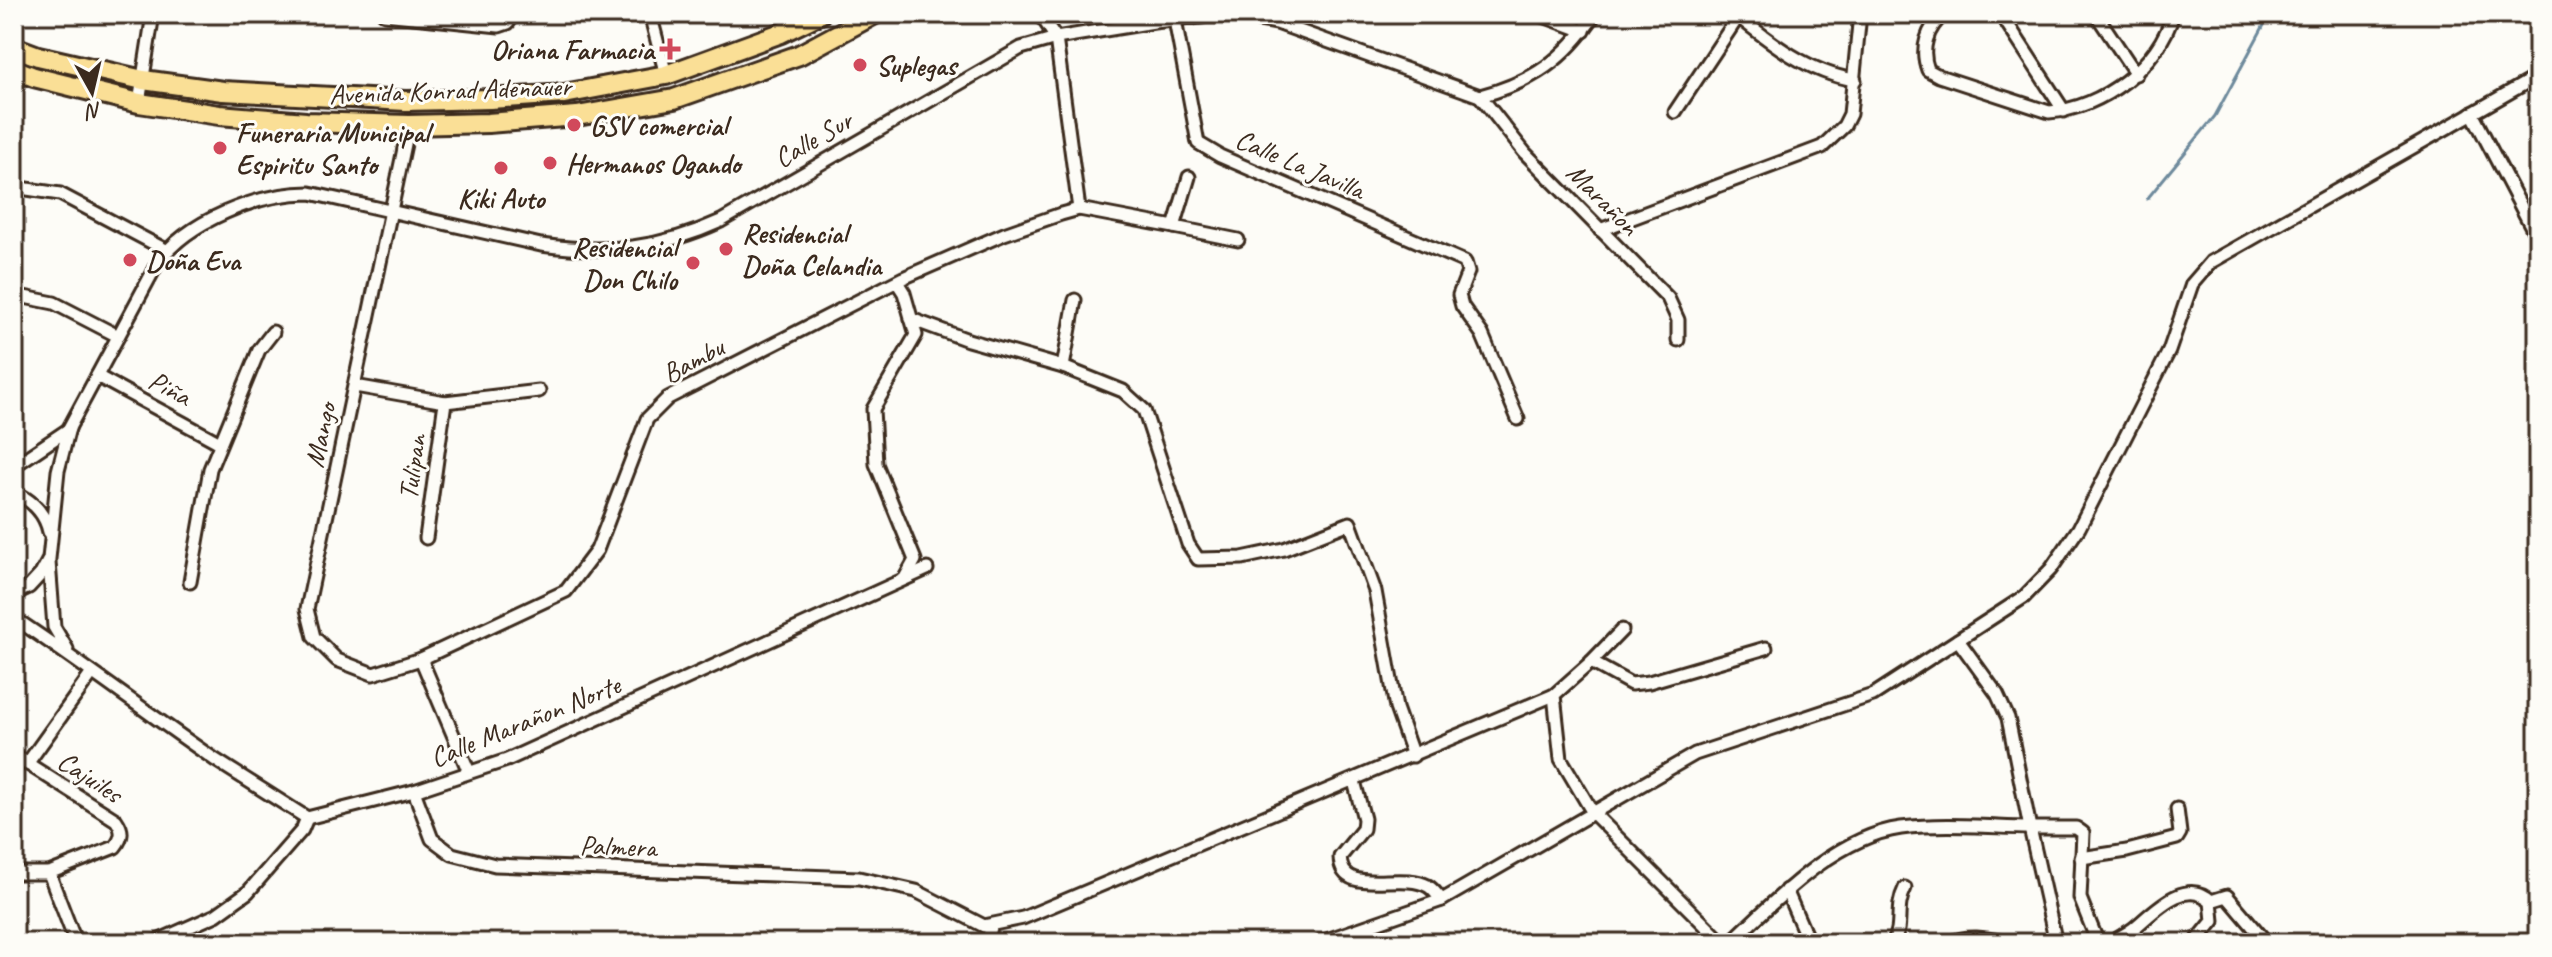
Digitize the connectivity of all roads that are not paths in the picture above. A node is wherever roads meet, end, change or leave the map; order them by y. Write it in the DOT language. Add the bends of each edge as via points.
graph roads {
  1 [pos="153,14"];
  2 [pos="384,14"];
  3 [pos="650,14"];
  4 [pos="875,14"];
  5 [pos="1040,14"];
  6 [pos="1538,14"];
  7 [pos="1595,14"];
  8 [pos="1860,14"];
  9 [pos="1944,14"];
  10 [pos="2001,14"];
  11 [pos="2096,14"];
  12 [pos="2173,14"];
  13 [pos="1210,15"];
  14 [pos="422,16"];
  15 [pos="514,16"];
  16 [pos="1736,16"];
  17 [pos="813,18"];
  18 [pos="1175,20"];
  19 [pos="1584,31"];
  20 [pos="1056,38"];
  21 [pos="14,47"];
  22 [pos="818,47"];
  23 [pos="14,69"];
  24 [pos="2136,74"];
  25 [pos="666,75"];
  26 [pos="2538,76"];
  27 [pos="143,80"];
  28 [pos="1855,80"];
  29 [pos="1480,96"];
  30 [pos="139,103"];
  31 [pos="2064,111"];
  32 [pos="1675,112"];
  33 [pos="2472,113"];
  34 [pos="409,125"];
  35 [pos="1189,177"];
  36 [pos="14,187"];
  37 [pos="1079,209"];
  38 [pos="391,211"];
  39 [pos="2533,215"];
  40 [pos="1174,227"];
  41 [pos="1600,230"];
  42 [pos="2538,239"];
  43 [pos="1238,240"];
  44 [pos="166,250"];
  45 [pos="897,282"];
  46 [pos="14,295"];
  47 [pos="1075,300"];
  48 [pos="911,319"];
  49 [pos="273,332"];
  50 [pos="118,336"];
  51 [pos="1678,340"];
  52 [pos="1063,367"];
  53 [pos="97,376"];
  54 [pos="355,386"];
  55 [pos="539,391"];
  56 [pos="445,402"];
  57 [pos="1518,419"];
  58 [pos="69,428"];
  59 [pos="220,443"];
  60 [pos="14,466"];
  61 [pos="14,492"];
  62 [pos="426,538"];
  63 [pos="51,540"];
  64 [pos="49,559"];
  65 [pos="927,569"];
  66 [pos="904,579"];
  67 [pos="190,582"];
  68 [pos="14,594"];
  69 [pos="14,618"];
  70 [pos="1622,630"];
  71 [pos="1958,640"];
  72 [pos="1766,648"];
  73 [pos="72,656"];
  74 [pos="421,659"];
  75 [pos="337,660"];
  76 [pos="1591,662"];
  77 [pos="92,673"];
  78 [pos="1554,695"];
  79 [pos="14,755"];
  80 [pos="1413,756"];
  81 [pos="27,764"];
  82 [pos="469,772"];
  83 [pos="1354,781"];
  84 [pos="414,791"];
  85 [pos="2177,809"];
  86 [pos="1593,813"];
  87 [pos="307,818"];
  88 [pos="2030,828"];
  89 [pos="2081,858"];
  90 [pos="14,873"];
  91 [pos="49,873"];
  92 [pos="1905,888"];
  93 [pos="1786,890"];
  94 [pos="1442,900"];
  95 [pos="2211,901"];
  96 [pos="991,926"];
  97 [pos="156,942"];
  98 [pos="76,943"];
  99 [pos="988,943"];
  100 [pos="1318,943"];
  101 [pos="1723,943"];
  102 [pos="1730,943"];
  103 [pos="1809,943"];
  104 [pos="1893,943"];
  105 [pos="1948,943"];
  106 [pos="2010,943"];
  107 [pos="2056,943"];
  108 [pos="2098,943"];
  109 [pos="2111,943"];
  110 [pos="2195,943"];
  111 [pos="2267,943"];
  1 -- 27 [label="street"];
  2 -- 14 [label="street"];
  3 -- 25 [label="street"];
  4 -- 22 [label="main road, Avenida Konrad Adenauer"];
  5 -- 20 [label="street"];
  6 -- 19 [label="street"];
  7 -- 19 [label="street"];
  8 -- 28 [label="street"];
  9 -- 31 [label="street" via="1927,37 1928,70 2033,108"];
  10 -- 31 [label="street"];
  11 -- 24 [label="street"];
  12 -- 24 [label="street" via="2170,27"];
  13 -- 18 [label="street, Calle Sur"];
  13 -- 29 [label="street, Calle Sur" via="1277,23"];
  14 -- 15 [label="street" via="499,26"];
  16 -- 28 [label="street" via="1824,74"];
  16 -- 32 [label="street"];
  17 -- 22 [label="main road"];
  17 -- 25 [label="main road, Avenida Konrad Adenauer"];
  18 -- 20 [label="street, Calle Sur"];
  18 -- 57 [label="street, Calle La Javilla" via="1198,143 1465,262 1462,306 1482,334"];
  19 -- 29 [label="street" via="1547,69"];
  20 -- 37 [label="street"];
  20 -- 38 [label="street, Calle Sur" via="1021,48 721,221 650,246 574,250"];
  21 -- 27 [label="main road, Avenida Konrad Adenauer"];
  22 -- 34 [label="main road, Avenida Konrad Adenauer" via="674,99 577,116"];
  23 -- 30 [label="main road, Avenida Konrad Adenauer"];
  24 -- 31 [label="street" via="2112,92"];
  25 -- 27 [label="main road, Avenida Konrad Adenauer" via="564,94 406,101 223,91"];
  26 -- 33 [label="street"];
  27 -- 30 [label="street"];
  28 -- 41 [label="street" via="1850,114 1822,147"];
  29 -- 41 [label="street, Marañon" via="1525,153"];
  30 -- 34 [label="main road, Avenida Konrad Adenauer" via="219,115"];
  33 -- 39 [label="street"];
  33 -- 71 [label="street" via="2211,262 2192,284 2169,351 2065,549 2024,597"];
  34 -- 38 [label="street, Mango"];
  35 -- 40 [label="street"];
  36 -- 44 [label="street" via="60,194"];
  37 -- 40 [label="street"];
  37 -- 45 [label="street, Bambu" via="1004,234"];
  38 -- 44 [label="street, Calle Sur" via="287,193 197,227"];
  38 -- 54 [label="street, Mango"];
  39 -- 42 [label="street"];
  40 -- 43 [label="street"];
  41 -- 51 [label="street, Marañon" via="1668,298 1678,320"];
  44 -- 50 [label="street"];
  45 -- 48 [label="street"];
  45 -- 74 [label="street, Bambu" via="668,398 647,419 597,550 566,591"];
  46 -- 50 [label="street" via="54,303"];
  47 -- 52 [label="street"];
  48 -- 52 [label="street"];
  48 -- 66 [label="street" via="916,335 873,409 876,464 915,560"];
  49 -- 59 [label="street" via="259,350"];
  50 -- 53 [label="street"];
  52 -- 80 [label="street" via="1123,391 1144,410 1188,544 1198,559 1242,558 1284,549 1350,523 1375,591 1396,708"];
  53 -- 58 [label="street"];
  53 -- 59 [label="street, Piña"];
  54 -- 56 [label="street"];
  54 -- 75 [label="street, Mango" via="307,609 314,637"];
  55 -- 56 [label="street"];
  56 -- 62 [label="street, Tulipan"];
  58 -- 60 [label="street"];
  58 -- 63 [label="street" via="58,471"];
  59 -- 67 [label="street" via="210,469"];
  61 -- 63 [label="street" via="40,510"];
  63 -- 64 [label="street"];
  64 -- 68 [label="street" via="29,587"];
  64 -- 73 [label="street" via="54,627"];
  65 -- 66 [label="street, Calle Marañon Norte"];
  66 -- 82 [label="street, Calle Marañon Norte" via="507,760"];
  69 -- 73 [label="street"];
  70 -- 76 [label="street"];
  71 -- 86 [label="street" via="1873,695 1695,754"];
  71 -- 88 [label="street" via="2008,718"];
  72 -- 76 [label="street" via="1631,684"];
  73 -- 77 [label="street"];
  74 -- 75 [label="street, Bambu" via="373,674"];
  74 -- 82 [label="street"];
  76 -- 78 [label="street"];
  77 -- 81 [label="street"];
  77 -- 87 [label="street"];
  78 -- 80 [label="street"];
  78 -- 86 [label="street" via="1561,759"];
  79 -- 81 [label="street, Cajuiles"];
  80 -- 83 [label="street"];
  81 -- 91 [label="street, Cajuiles" via="121,828 115,847"];
  82 -- 84 [label="street, Calle Marañon Norte"];
  83 -- 94 [label="street" via="1363,829 1340,857 1340,868 1348,878 1366,882 1390,879 1427,886"];
  83 -- 96 [label="street" via="1023,918"];
  84 -- 87 [label="street, Calle Marañon Norte"];
  84 -- 96 [label="street, Palmera" via="432,839 452,854 495,865 859,878 916,891 975,923"];
  85 -- 89 [label="street" via="2177,838"];
  86 -- 94 [label="street"];
  86 -- 101 [label="street"];
  87 -- 97 [label="street" via="248,892 216,915"];
  88 -- 89 [label="street" via="2080,829"];
  88 -- 93 [label="street" via="1897,828 1843,847"];
  88 -- 107 [label="street"];
  89 -- 108 [label="street" via="2080,898"];
  90 -- 91 [label="street"];
  91 -- 98 [label="street"];
  92 -- 104 [label="street"];
  93 -- 102 [label="street"];
  93 -- 103 [label="street"];
  94 -- 100 [label="street"];
  95 -- 109 [label="street" via="2199,894 2179,895"];
  95 -- 110 [label="street" via="2213,921"];
  95 -- 111 [label="street" via="2227,896"];
  96 -- 99 [label="street"];
  105 -- 106 [label="street" via="1983,937"];
}
